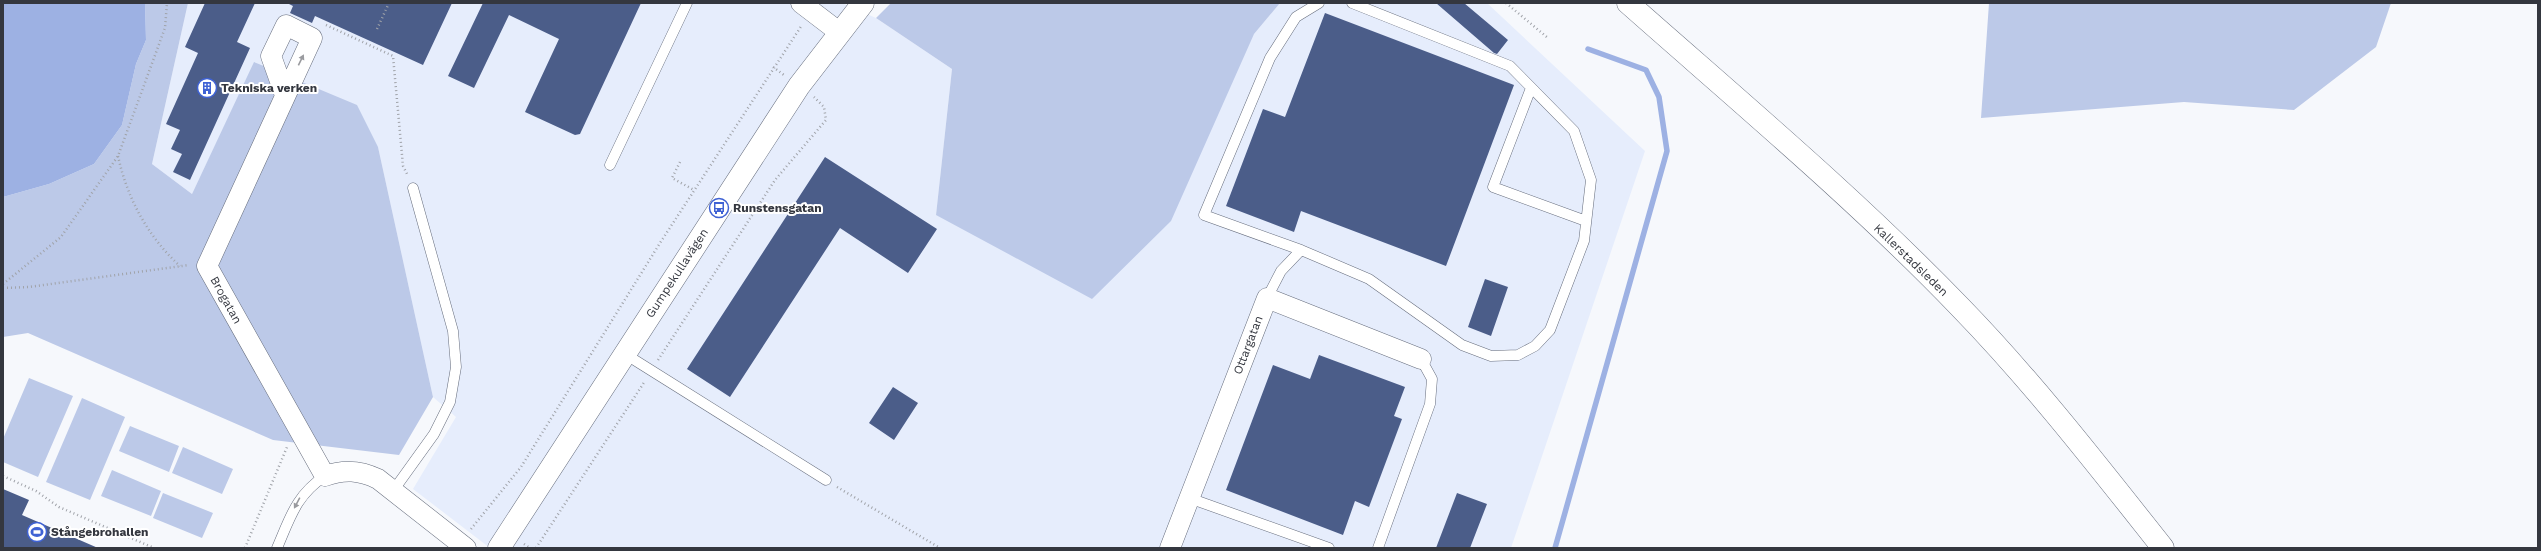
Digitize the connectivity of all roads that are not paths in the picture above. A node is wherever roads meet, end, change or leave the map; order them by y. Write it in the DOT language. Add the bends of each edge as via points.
graph roads {
  1 [pos="687,3"];
  2 [pos="863,3"];
  3 [pos="1319,3"];
  4 [pos="1352,3"];
  5 [pos="1628,3"];
  6 [pos="807,7"];
  7 [pos="839,32"];
  8 [pos="1531,88"];
  9 [pos="285,95"];
  10 [pos="610,165"];
  11 [pos="413,188"];
  12 [pos="1586,221"];
  13 [pos="1301,250"];
  14 [pos="1267,298"];
  15 [pos="625,354"];
  16 [pos="1421,359"];
  17 [pos="325,476"];
  18 [pos="826,480"];
  19 [pos="393,491"];
  20 [pos="1189,498"];
  21 [pos="463,546"];
  22 [pos="277,548"];
  23 [pos="499,548"];
  24 [pos="1170,548"];
  25 [pos="1329,548"];
  26 [pos="1378,548"];
  27 [pos="2163,548"];
  1 -- 10 [label="lane"];
  2 -- 7 [label="main road, Gumpekullavägen"];
  3 -- 13 [label="lane" via="1296,17 1270,58 1204,215"];
  4 -- 8 [label="lane" via="1510,66"];
  5 -- 27 [label="main road, Kallerstadsleden" via="1848,199 1960,307 2078,441"];
  6 -- 7 [label="street"];
  7 -- 15 [label="main road, Gumpekullavägen" via="799,86"];
  8 -- 12 [label="lane" via="1574,131 1591,180"];
  8 -- 12 [label="lane" via="1493,187"];
  9 -- 9 [label="street, Brogatan, one-way" via="312,38 286,25 271,56"];
  9 -- 17 [label="street, Brogatan" via="207,266"];
  11 -- 19 [label="lane" via="453,331 456,367 450,402 434,434"];
  12 -- 13 [label="lane" via="1584,241 1550,330 1535,346 1518,355 1491,356 1462,345 1370,279"];
  13 -- 14 [label="lane" via="1281,271"];
  14 -- 16 [label="street"];
  14 -- 20 [label="street, Ottargatan"];
  15 -- 18 [label="lane"];
  15 -- 23 [label="main road, Gumpekullavägen"];
  16 -- 26 [label="lane" via="1432,379 1430,404"];
  17 -- 19 [label="street" via="338,471 366,473"];
  17 -- 22 [label="lane, one-way" via="306,490 300,498"];
  19 -- 21 [label="street"];
  20 -- 24 [label="street, Ottargatan"];
  20 -- 25 [label="lane"];
}
